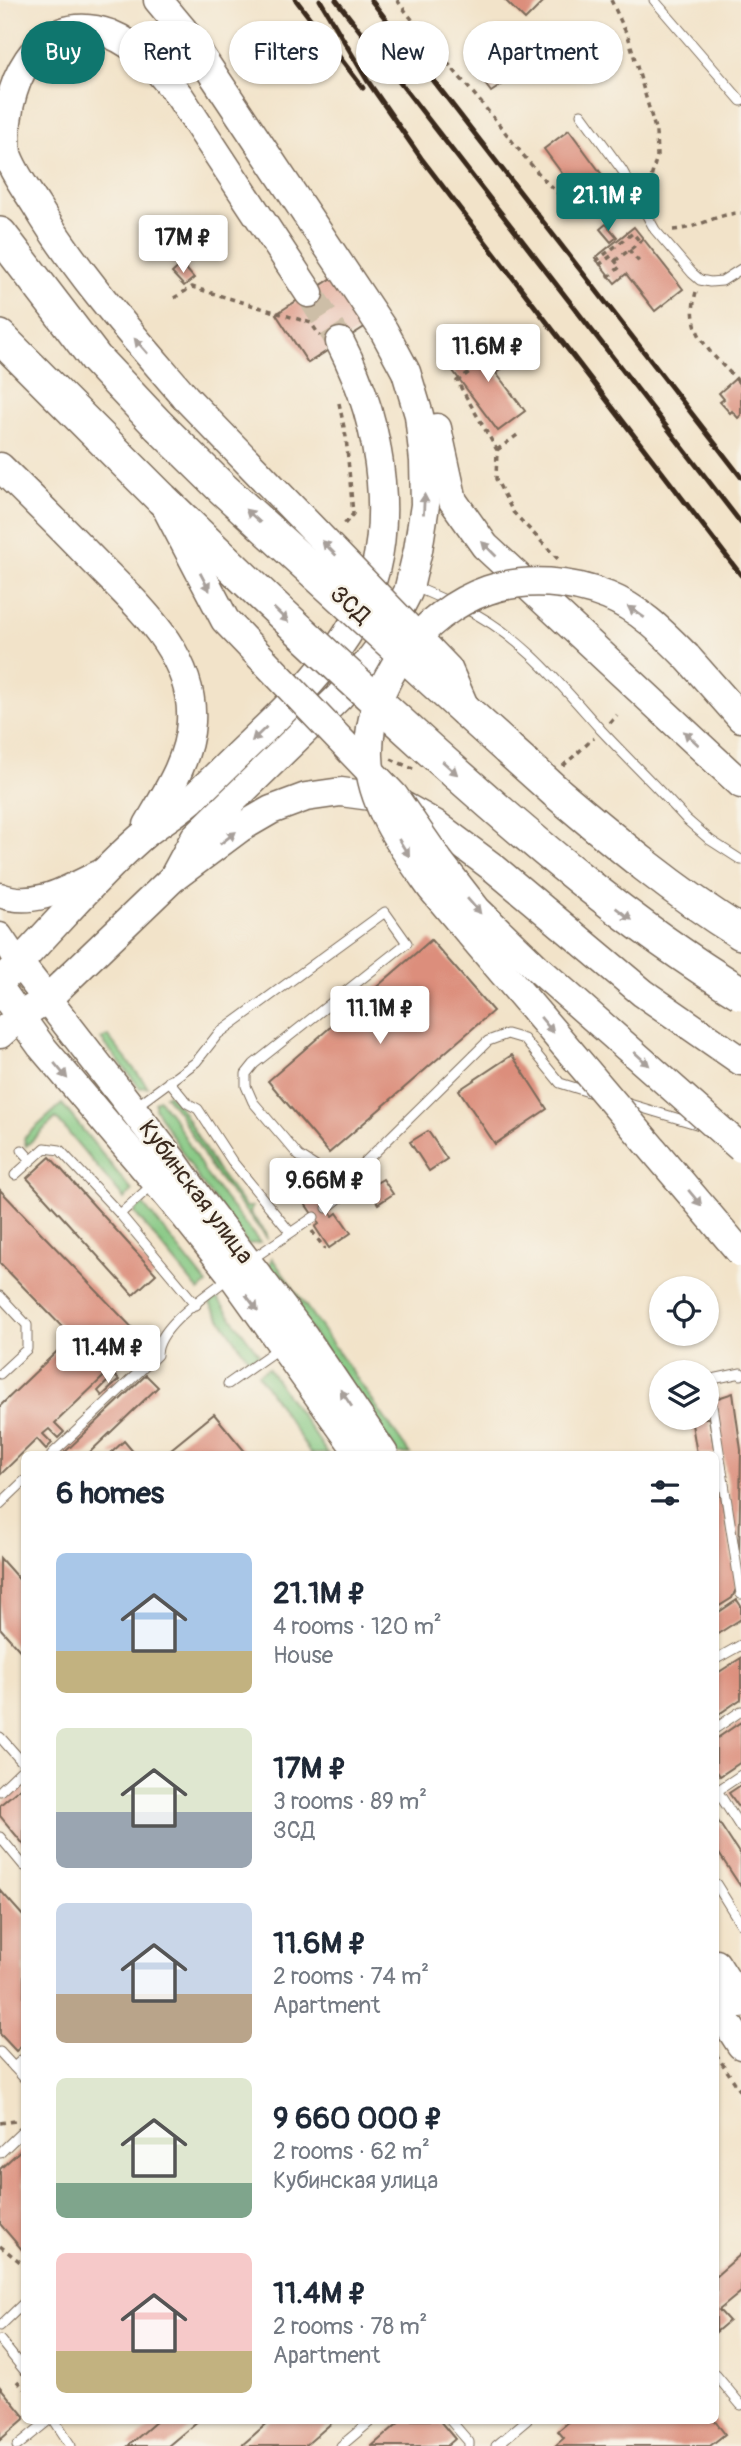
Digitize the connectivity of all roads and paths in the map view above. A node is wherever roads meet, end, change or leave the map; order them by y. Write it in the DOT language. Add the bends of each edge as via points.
graph roads {
  1 [pos="158,0"];
  2 [pos="397,0"];
  3 [pos="611,0"];
  4 [pos="654,0"];
  5 [pos="176,21"];
  6 [pos="215,75"];
  7 [pos="215,76"];
  8 [pos="741,101"];
  9 [pos="581,114"];
  10 [pos="641,204"];
  11 [pos="741,213"];
  12 [pos="656,230"];
  13 [pos="0,234"];
  14 [pos="640,242"];
  15 [pos="629,250"];
  16 [pos="615,261"];
  17 [pos="640,263"];
  18 [pos="741,269"];
  19 [pos="608,277"];
  20 [pos="700,280"];
  21 [pos="309,293"];
  22 [pos="174,298"];
  23 [pos="0,337"];
  24 [pos="331,341"];
  25 [pos="485,360"];
  26 [pos="741,384"];
  27 [pos="338,399"];
  28 [pos="520,433"];
  29 [pos="497,450"];
  30 [pos="0,467"];
  31 [pos="496,479"];
  32 [pos="162,499"];
  33 [pos="337,535"];
  34 [pos="410,584"];
  35 [pos="466,711"];
  36 [pos="741,718"];
  37 [pos="383,754"];
  38 [pos="423,774"];
  39 [pos="741,784"];
  40 [pos="141,837"];
  41 [pos="741,860"];
  42 [pos="109,868"];
  43 [pos="173,878"];
  44 [pos="0,895"];
  45 [pos="741,933"];
  46 [pos="0,935"];
  47 [pos="10,972"];
  48 [pos="0,989"];
  49 [pos="741,993"];
  50 [pos="47,999"];
  51 [pos="10,1025"];
  52 [pos="741,1061"];
  53 [pos="169,1081"];
  54 [pos="133,1109"];
  55 [pos="741,1138"];
  56 [pos="741,1148"];
  57 [pos="22,1150"];
  58 [pos="32,1160"];
  59 [pos="15,1175"];
  60 [pos="156,1182"];
  61 [pos="342,1196"];
  62 [pos="327,1208"];
  63 [pos="120,1214"];
  64 [pos="314,1217"];
  65 [pos="290,1232"];
  66 [pos="741,1253"];
  67 [pos="239,1269"];
  68 [pos="0,1296"];
  69 [pos="196,1305"];
  70 [pos="284,1345"];
  71 [pos="0,1374"];
  72 [pos="741,1376"];
  73 [pos="228,1384"];
  74 [pos="55,1451"];
  75 [pos="358,1451"];
  76 [pos="382,1451"];
  77 [pos="719,1451"];
  78 [pos="719,1451"];
  79 [pos="21,1484"];
  80 [pos="0,1504"];
  81 [pos="741,1594"];
  82 [pos="741,1645"];
  83 [pos="719,1657"];
  84 [pos="741,1712"];
  85 [pos="719,1726"];
  86 [pos="0,1737"];
  87 [pos="21,1762"];
  88 [pos="21,1769"];
  89 [pos="741,1775"];
  90 [pos="719,1788"];
  91 [pos="0,1791"];
  92 [pos="719,1795"];
  93 [pos="741,1828"];
  94 [pos="0,1837"];
  95 [pos="21,1862"];
  96 [pos="719,1889"];
  97 [pos="741,1924"];
  98 [pos="719,1969"];
  99 [pos="741,2003"];
  100 [pos="719,2011"];
  101 [pos="741,2045"];
  102 [pos="0,2052"];
  103 [pos="719,2059"];
  104 [pos="21,2061"];
  105 [pos="14,2067"];
  106 [pos="21,2075"];
  107 [pos="741,2092"];
  108 [pos="21,2133"];
  109 [pos="0,2153"];
  110 [pos="0,2246"];
  111 [pos="21,2263"];
  112 [pos="21,2306"];
  113 [pos="0,2326"];
  114 [pos="0,2340"];
  115 [pos="21,2366"];
  116 [pos="719,2379"];
  117 [pos="741,2405"];
  118 [pos="46,2424"];
  119 [pos="54,2424"];
  120 [pos="367,2424"];
  121 [pos="453,2424"];
  122 [pos="522,2424"];
  123 [pos="17,2446"];
  124 [pos="71,2446"];
  125 [pos="341,2446"];
  126 [pos="469,2446"];
  127 [pos="496,2446"];
  1 -- 5 [label="main road"];
  2 -- 10 [label="path" via="569,204 614,214"];
  3 -- 10 [label="path" via="629,39 656,132 655,166"];
  4 -- 8 [label="lane"];
  39 -- 6 [label="main road, one-way" via="485,547 467,523 453,501 429,397 409,350 319,216"];
  34 -- 7 [label="main road, one-way" via="425,505 419,415 406,372 384,331"];
  9 -- 10 [label="lane"];
  10 -- 12 [label="lane"];
  11 -- 12 [label="path" via="689,229"];
  12 -- 14 [label="path"];
  12 -- 20 [label="lane"];
  35 -- 13 [label="highway, ЗСД, one-way, bridge" via="159,426 95,358"];
  14 -- 15 [label="path"];
  14 -- 16 [label="path" via="633,233 598,263 611,256"];
  15 -- 16 [label="path"];
  15 -- 17 [label="path"];
  16 -- 19 [label="path" via="620,267"];
  18 -- 20 [label="lane" via="722,281"];
  20 -- 26 [label="path" via="693,303 696,331"];
  35 -- 21 [label="main road, one-way, bridge" via="448,668 186,398 50,228 8,155 1,122 6,89 19,63 39,43 85,30 107,33 142,54 180,97"];
  22 -- 24 [label="path" via="192,287 311,323"];
  23 -- 32 [label="highway"];
  24 -- 40 [label="main road, one-way" via="353,367 365,399 382,485 378,551 369,590 355,622 306,686 190,800"];
  25 -- 29 [label="path" via="457,382"];
  27 -- 33 [label="path" via="353,513"];
  28 -- 29 [label="path"];
  29 -- 31 [label="path"];
  30 -- 40 [label="main road" via="153,622 178,662 192,703 191,726 171,786"];
  32 -- 49 [label="highway, one-way, bridge" via="314,646 575,876 683,958"];
  32 -- 56 [label="main road, one-way, bridge" via="225,620 394,796 477,910"];
  34 -- 41 [label="lane" via="498,626 551,673 687,820"];
  34 -- 43 [label="main road" via="379,648 361,672 195,837"];
  35 -- 45 [label="highway, ЗСД, bridge" via="610,838"];
  36 -- 66 [label="main road, one-way, bridge" via="687,657 634,610 585,588 544,582 516,584 488,590 450,608 409,645 386,680 372,721 369,757 385,814 432,889"];
  37 -- 38 [label="path"];
  40 -- 42 [label="main road"];
  42 -- 44 [label="main road" via="35,899 18,901"];
  42 -- 47 [label="main road"];
  43 -- 50 [label="main road"];
  43 -- 52 [label="main road, one-way" via="271,810 306,797 341,792 371,796 405,807 445,831 643,993"];
  46 -- 47 [label="main road, Кубинская улица"];
  47 -- 50 [label="main road, Кубинская улица"];
  48 -- 51 [label="main road, Кубинская улица"];
  50 -- 51 [label="main road"];
  50 -- 54 [label="main road, Кубинская улица"];
  51 -- 60 [label="main road, Кубинская улица, one-way" via="41,1046"];
  53 -- 54 [label="lane"];
  53 -- 61 [label="lane" via="195,1062 218,1034 386,912 407,943 246,1074 253,1102 299,1156 321,1170"];
  53 -- 65 [label="lane" via="198,1109 232,1161"];
  54 -- 67 [label="main road, Кубинская улица"];
  55 -- 61 [label="lane" via="560,1083 524,1039 507,1034 488,1041 393,1134 365,1162"];
  57 -- 58 [label="lane"];
  58 -- 59 [label="lane"];
  58 -- 63 [label="lane" via="45,1148 60,1150"];
  60 -- 63 [label="lane"];
  60 -- 67 [label="main road, Кубинская улица"];
  61 -- 62 [label="lane"];
  63 -- 69 [label="lane"];
  64 -- 65 [label="lane"];
  65 -- 67 [label="lane"];
  67 -- 69 [label="lane"];
  67 -- 70 [label="main road, Кубинская улица, one-way"];
  76 -- 67 [label="main road, Кубинская улица, one-way" via="304,1336"];
  68 -- 71 [label="lane" via="27,1325 27,1349"];
  69 -- 74 [label="lane" via="161,1337 157,1355"];
  70 -- 73 [label="lane"];
  70 -- 75 [label="main road, Кубинская улица"];
  72 -- 77 [label="lane" via="708,1380"];
  78 -- 81 [label="lane"];
  79 -- 80 [label="lane"];
  82 -- 83 [label="lane"];
  84 -- 85 [label="lane"];
  86 -- 87 [label="lane"];
  88 -- 91 [label="lane"];
  89 -- 90 [label="lane"];
  92 -- 93 [label="lane"];
  94 -- 95 [label="lane"];
  96 -- 97 [label="lane"];
  98 -- 99 [label="main road"];
  100 -- 101 [label="main road"];
  102 -- 105 [label="lane"];
  103 -- 107 [label="path"];
  104 -- 105 [label="lane"];
  105 -- 106 [label="lane"];
  108 -- 109 [label="lane"];
  110 -- 111 [label="path"];
  112 -- 113 [label="lane"];
  114 -- 115 [label="lane"];
  116 -- 117 [label="lane"];
  118 -- 123 [label="lane"];
  119 -- 124 [label="lane"];
  120 -- 125 [label="lane"];
  121 -- 126 [label="lane"];
  122 -- 127 [label="lane"];
}
